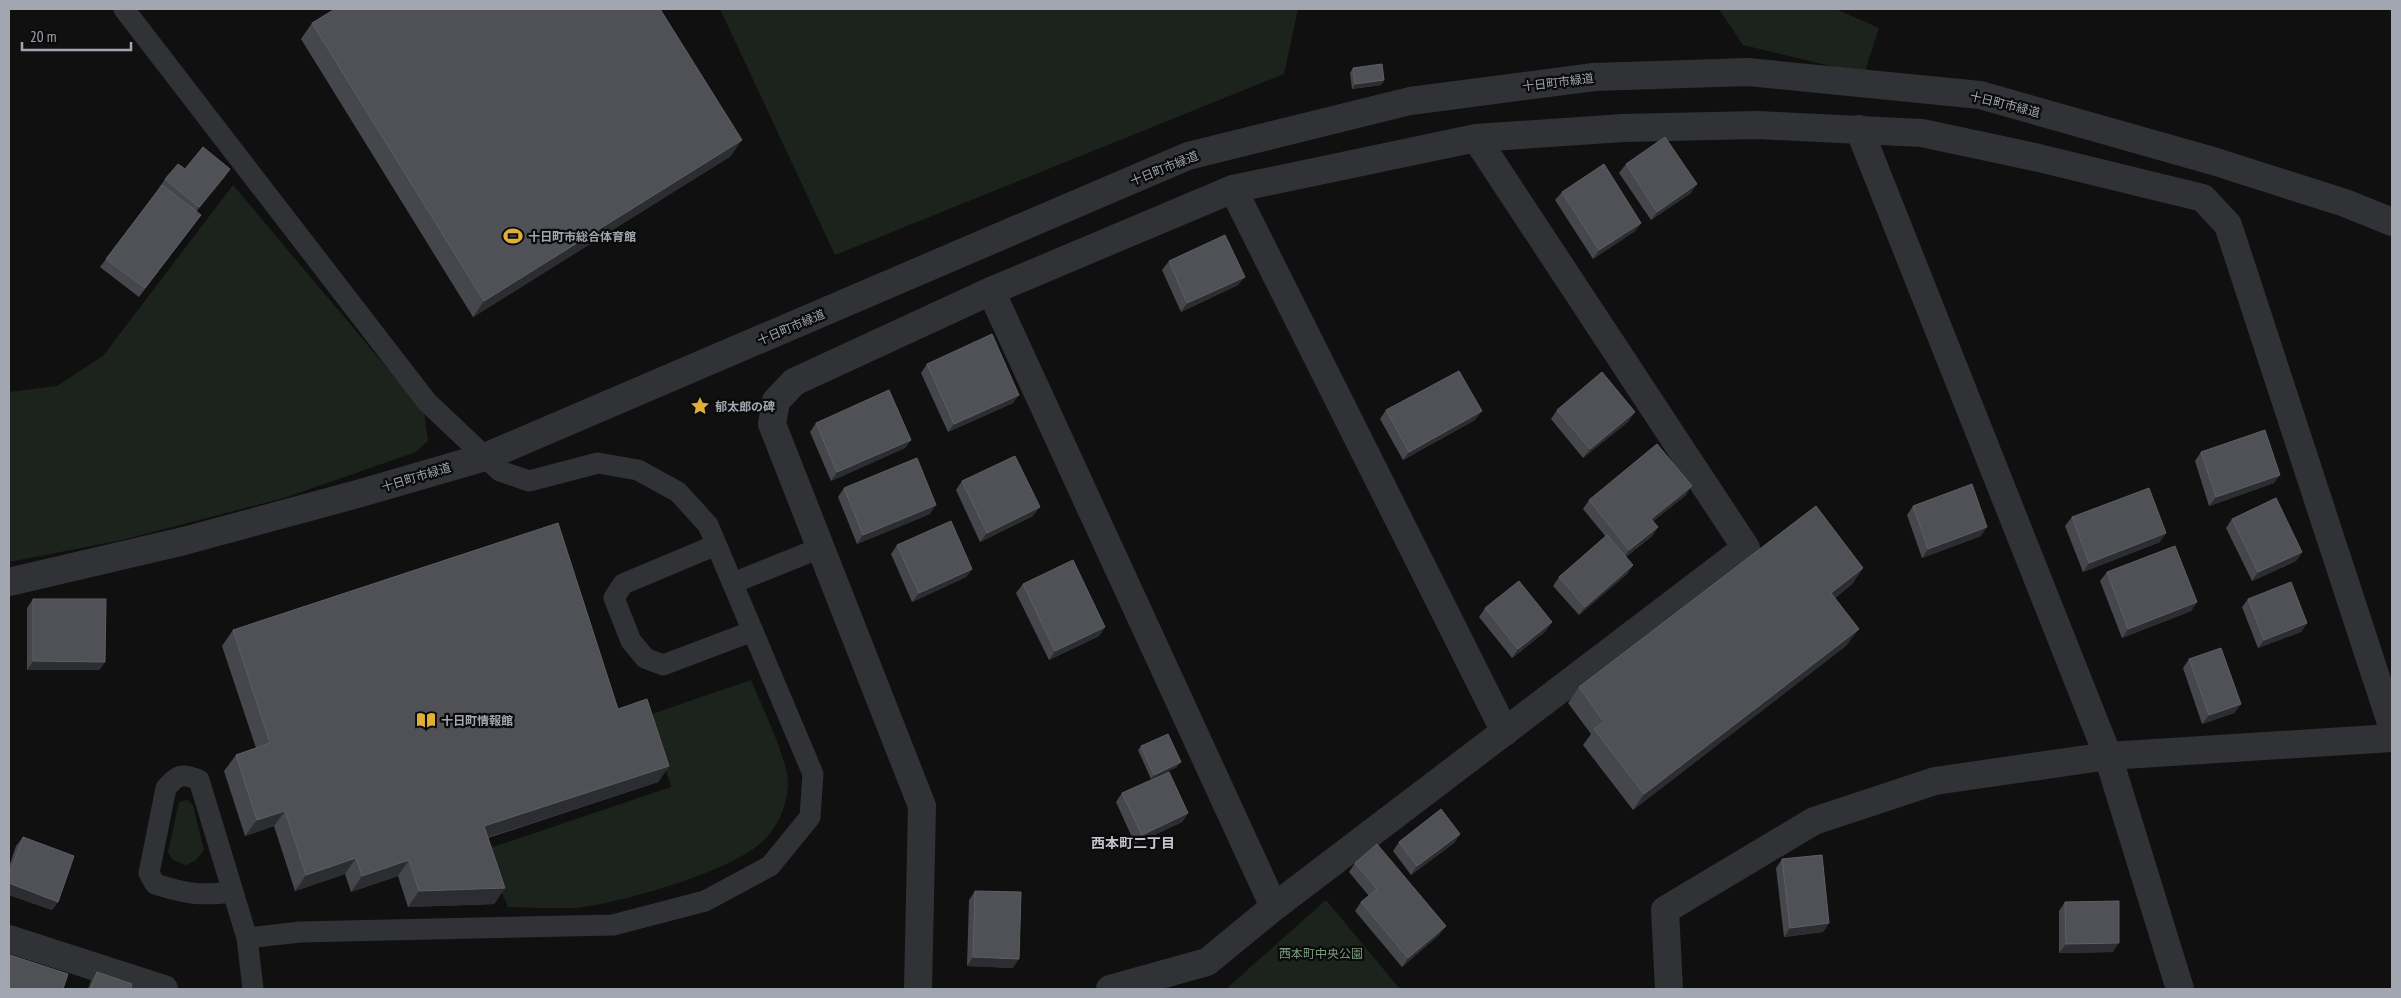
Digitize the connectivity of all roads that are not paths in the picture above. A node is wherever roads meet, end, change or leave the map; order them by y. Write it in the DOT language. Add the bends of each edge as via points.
graph roads {
  1 [pos="124,9"];
  2 [pos="1859,129"];
  3 [pos="1476,138"];
  4 [pos="1233,189"];
  5 [pos="2392,222"];
  6 [pos="991,291"];
  7 [pos="485,457"];
  8 [pos="716,545"];
  9 [pos="820,548"];
  10 [pos="9,582"];
  11 [pos="733,583"];
  12 [pos="753,632"];
  13 [pos="2392,726"];
  14 [pos="1505,732"];
  15 [pos="2392,738"];
  16 [pos="2108,756"];
  17 [pos="233,892"];
  18 [pos="1274,907"];
  19 [pos="247,938"];
  20 [pos="9,939"];
  21 [pos="164,989"];
  22 [pos="253,989"];
  23 [pos="918,989"];
  24 [pos="1110,989"];
  25 [pos="1669,989"];
  26 [pos="2180,989"];
  1 -- 7 [label="lane" via="427,402"];
  2 -- 3 [label="street" via="1757,126 1632,128"];
  2 -- 13 [label="street" via="1922,133 2204,198 2228,225"];
  2 -- 16 [label="street"];
  3 -- 4 [label="street"];
  3 -- 14 [label="street" via="1746,548"];
  4 -- 6 [label="street"];
  4 -- 14 [label="street"];
  5 -- 7 [label="street, 十日町市緑道" via="2345,203 2213,161 1980,95 1748,72 1594,77 1410,101 1188,156"];
  6 -- 9 [label="street" via="794,382 776,401 772,424"];
  6 -- 18 [label="street"];
  7 -- 8 [label="lane" via="500,471 529,481 598,463 638,470 678,492 708,525"];
  7 -- 10 [label="street, 十日町市緑道" via="184,541"];
  8 -- 11 [label="lane"];
  8 -- 12 [label="lane" via="623,584 614,598 631,641 645,658 663,665"];
  9 -- 11 [label="lane"];
  9 -- 23 [label="street" via="922,806"];
  11 -- 12 [label="lane"];
  12 -- 19 [label="lane" via="813,774 810,817 770,866 705,901 613,925 300,932"];
  14 -- 18 [label="street"];
  15 -- 16 [label="street"];
  16 -- 25 [label="street" via="1935,781 1814,821 1665,910"];
  16 -- 26 [label="street"];
  17 -- 17 [label="lane" via="204,896 182,892 155,884 149,873 166,788 175,777 186,775 199,780"];
  17 -- 19 [label="lane"];
  18 -- 24 [label="street" via="1207,962"];
  19 -- 22 [label="lane"];
  20 -- 21 [label="street"];
}
